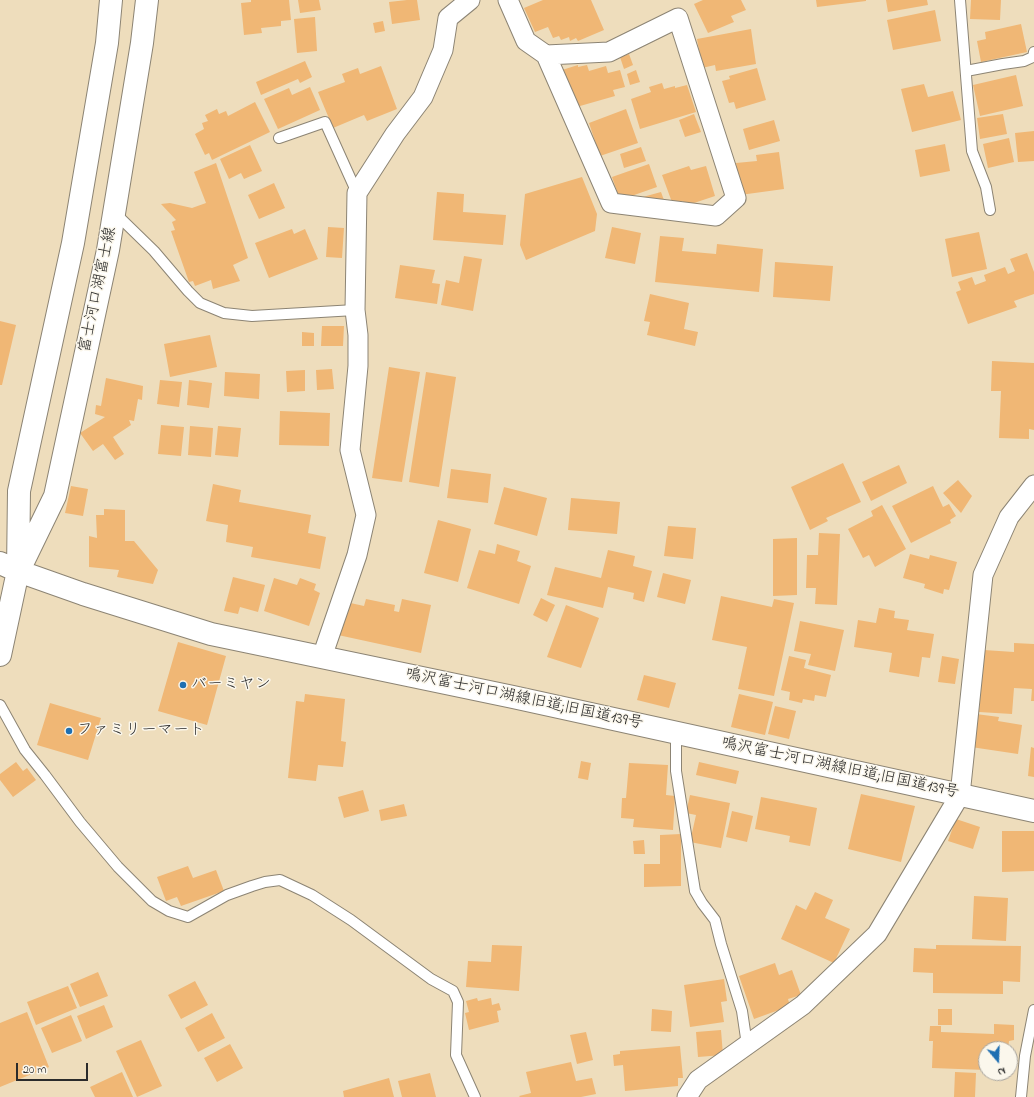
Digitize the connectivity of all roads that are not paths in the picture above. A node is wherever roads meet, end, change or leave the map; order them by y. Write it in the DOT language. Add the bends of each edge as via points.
graph roads {
  1 [pos="111,0"];
  2 [pos="147,0"];
  3 [pos="470,0"];
  4 [pos="508,0"];
  5 [pos="960,0"];
  6 [pos="1034,52"];
  7 [pos="546,55"];
  8 [pos="966,71"];
  9 [pos="278,138"];
  10 [pos="357,193"];
  11 [pos="990,210"];
  12 [pos="114,212"];
  13 [pos="355,310"];
  14 [pos="1034,485"];
  15 [pos="9,567"];
  16 [pos="0,655"];
  17 [pos="322,657"];
  18 [pos="0,705"];
  19 [pos="676,733"];
  20 [pos="960,795"];
  21 [pos="1034,811"];
  22 [pos="1034,1010"];
  23 [pos="747,1045"];
  24 [pos="475,1097"];
  25 [pos="687,1097"];
  26 [pos="1020,1097"];
  1 -- 15 [label="main road, 富士河口湖富士線" via="73,243 19,491"];
  2 -- 12 [label="main road, 富士河口湖富士線"];
  3 -- 10 [label="street" via="448,18 443,50 423,97 395,134"];
  4 -- 7 [label="street" via="526,41"];
  5 -- 8 [label="lane"];
  6 -- 8 [label="lane" via="1032,57 1024,61"];
  7 -- 7 [label="street" via="610,203 716,216 736,198 678,18 608,52"];
  8 -- 11 [label="lane" via="972,150 986,187"];
  9 -- 10 [label="lane" via="325,122"];
  10 -- 13 [label="street"];
  12 -- 13 [label="lane" via="154,251 200,303 224,313 252,316"];
  12 -- 15 [label="main road, 富士河口湖富士線" via="54,496"];
  13 -- 17 [label="street" via="358,366 350,450 366,515 357,555"];
  14 -- 20 [label="street" via="1010,517 983,575"];
  15 -- 16 [label="main road, 富士河口湖富士線"];
  15 -- 17 [label="main road, 鳴沢富士河口湖線旧道;旧国道139号" via="83,594 211,634"];
  17 -- 19 [label="main road, 鳴沢富士河口湖線旧道;旧国道139号"];
  18 -- 24 [label="lane" via="25,750 80,822 118,867 152,901 169,911 188,917 227,895 280,880 312,895 431,979 453,991 458,1002 456,1055"];
  19 -- 20 [label="main road, 鳴沢富士河口湖線旧道;旧国道139号"];
  19 -- 23 [label="lane" via="676,771 695,891 715,920 742,1011"];
  20 -- 21 [label="main road, 鳴沢富士河口湖線旧道;旧国道139号"];
  20 -- 23 [label="street" via="877,934 803,1005"];
  22 -- 26 [label="lane"];
  23 -- 25 [label="street" via="698,1080"];
}
